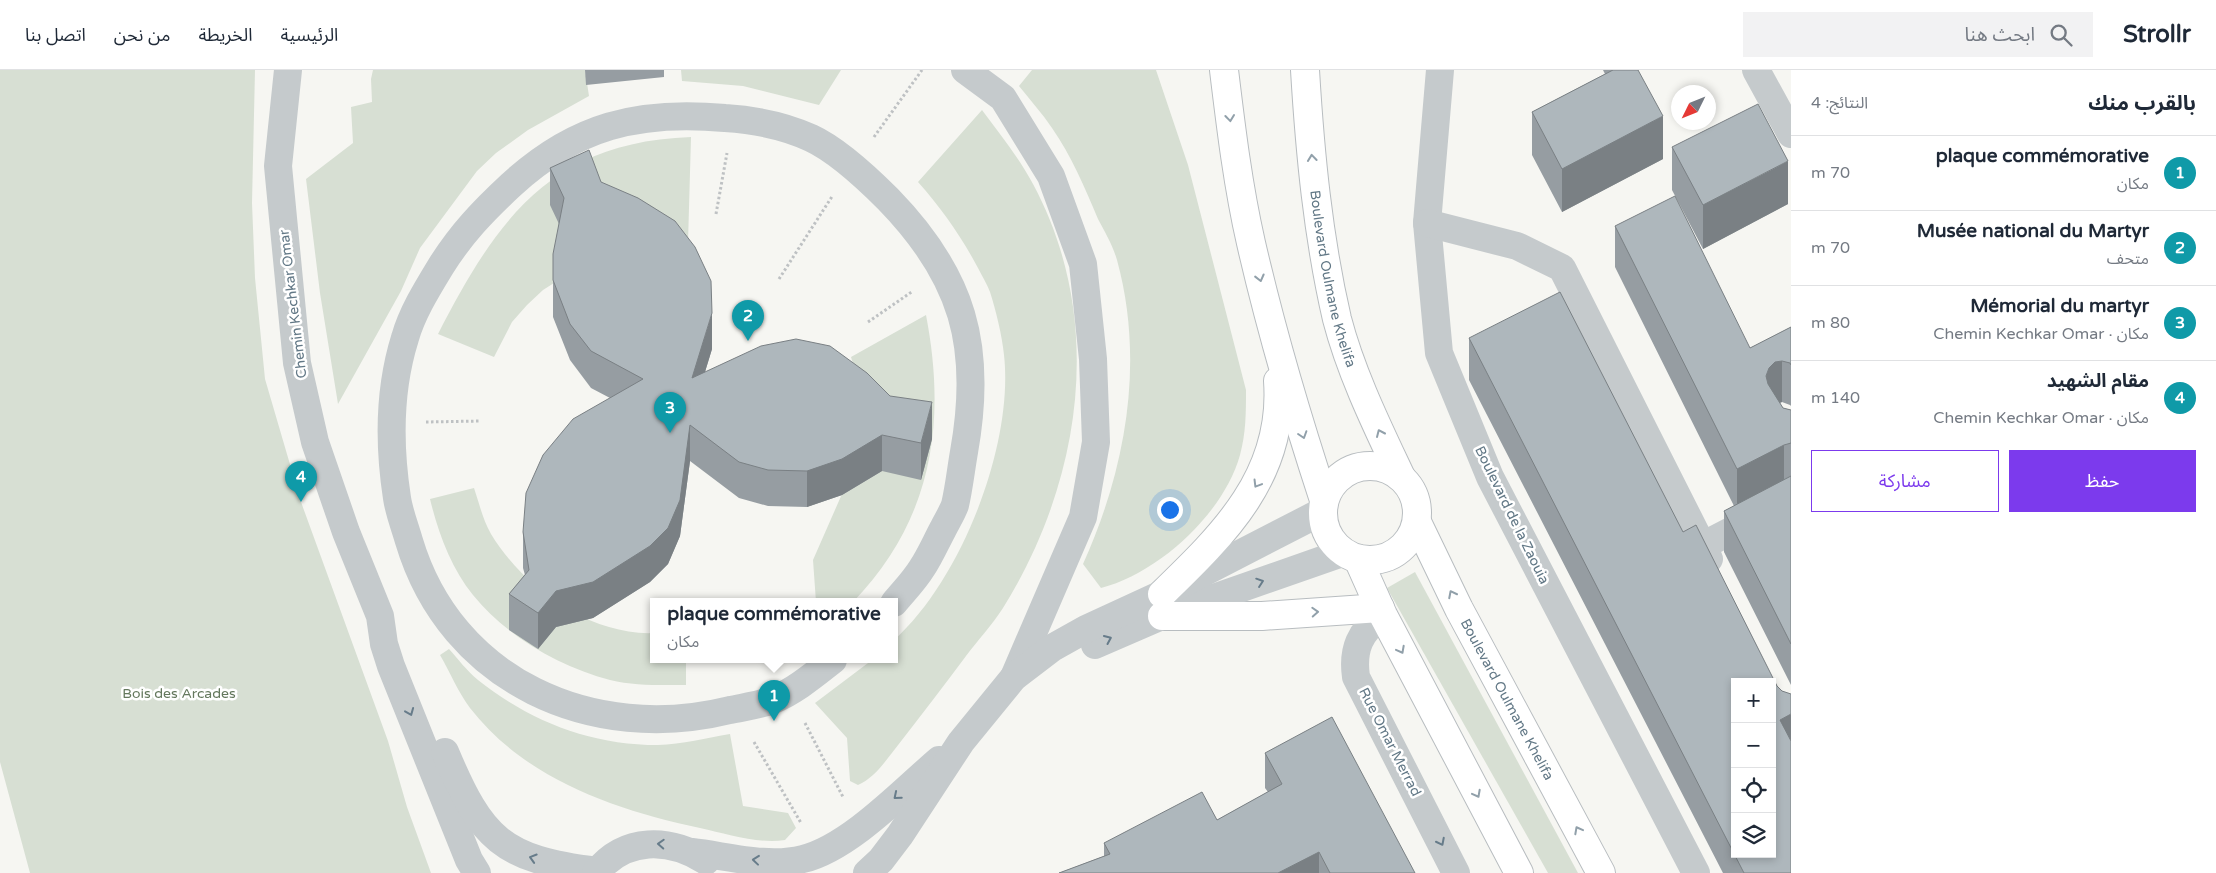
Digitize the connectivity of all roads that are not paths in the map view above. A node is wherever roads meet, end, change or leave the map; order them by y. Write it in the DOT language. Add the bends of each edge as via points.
graph roads {
  1 [pos="288,70"];
  2 [pos="965,70"];
  3 [pos="1224,70"];
  4 [pos="1306,70"];
  5 [pos="1440,70"];
  6 [pos="1756,70"];
  7 [pos="1791,134"];
  8 [pos="1427,223"];
  9 [pos="1274,334"];
  10 [pos="1402,477"];
  11 [pos="1791,500"];
  12 [pos="1324,505"];
  13 [pos="1417,522"];
  14 [pos="1702,546"];
  15 [pos="1352,555"];
  16 [pos="1720,580"];
  17 [pos="898,598"];
  18 [pos="1162,605"];
  19 [pos="1382,611"];
  20 [pos="380,616"];
  21 [pos="829,663"];
  22 [pos="1014,677"];
  23 [pos="961,742"];
  24 [pos="692,852"];
  25 [pos="597,872"];
  26 [pos="477,873"];
  27 [pos="718,873"];
  28 [pos="867,873"];
  29 [pos="1456,873"];
  30 [pos="1519,873"];
  31 [pos="1601,873"];
  32 [pos="1696,873"];
  1 -- 20 [label="street, Chemin Kechkar Omar" via="278,166 297,363 315,442"];
  2 -- 22 [label="street" via="1003,98 1051,176 1082,264 1093,359 1096,442 1083,516"];
  3 -- 9 [label="main road, one-way" via="1249,233"];
  10 -- 4 [label="main road, Boulevard Oulmane Khelifa, one-way" via="1367,403 1338,320 1319,225 1308,128"];
  5 -- 8 [label="street, Boulevard de la Zaouia"];
  6 -- 7 [label="street"];
  8 -- 14 [label="street" via="1517,246 1562,268"];
  8 -- 32 [label="street, Boulevard de la Zaouia" via="1439,353 1490,477"];
  9 -- 12 [label="main road, one-way"];
  9 -- 18 [label="main road, one-way" via="1279,393 1277,417 1262,477 1244,505"];
  10 -- 12 [label="main road" via="1390,470 1364,465 1350,469 1339,477"];
  10 -- 13 [label="main road" via="1415,498"];
  11 -- 14 [label="street"];
  12 -- 15 [label="main road" via="1328,534 1335,545"];
  12 -- 18 [label="street"];
  13 -- 15 [label="main road" via="1412,537 1389,557 1374,560"];
  31 -- 13 [label="main road, Boulevard Oulmane Khelifa, one-way" via="1459,610"];
  14 -- 16 [label="street"];
  18 -- 15 [label="street, one-way"];
  15 -- 19 [label="main road"];
  17 -- 21 [label="street" via="921,571 954,507 968,429 972,369 967,335 952,288 935,254 913,225 873,184 814,139 765,121 694,115 623,122 571,140 534,164 470,223 423,295 405,336 394,381 392,419 397,501 412,554 439,608 470,647 501,674 540,696 594,713 647,720 703,717 772,700"];
  18 -- 19 [label="main road, one-way" via="1262,616"];
  18 -- 22 [label="street" via="1069,638"];
  19 -- 29 [label="street, Rue Omar Merrad, one-way" via="1362,634 1355,655 1356,677"];
  19 -- 30 [label="main road, one-way"];
  25 -- 20 [label="street, one-way" via="527,857 491,835 464,796 405,656"];
  20 -- 26 [label="street, one-way" via="391,666"];
  22 -- 23 [label="street"];
  23 -- 24 [label="street, one-way" via="860,828 831,848 804,859 777,862"];
  23 -- 28 [label="street" via="900,835"];
  24 -- 25 [label="street, one-way" via="672,845 631,848 613,857"];
  24 -- 27 [label="street" via="711,864"];
}
